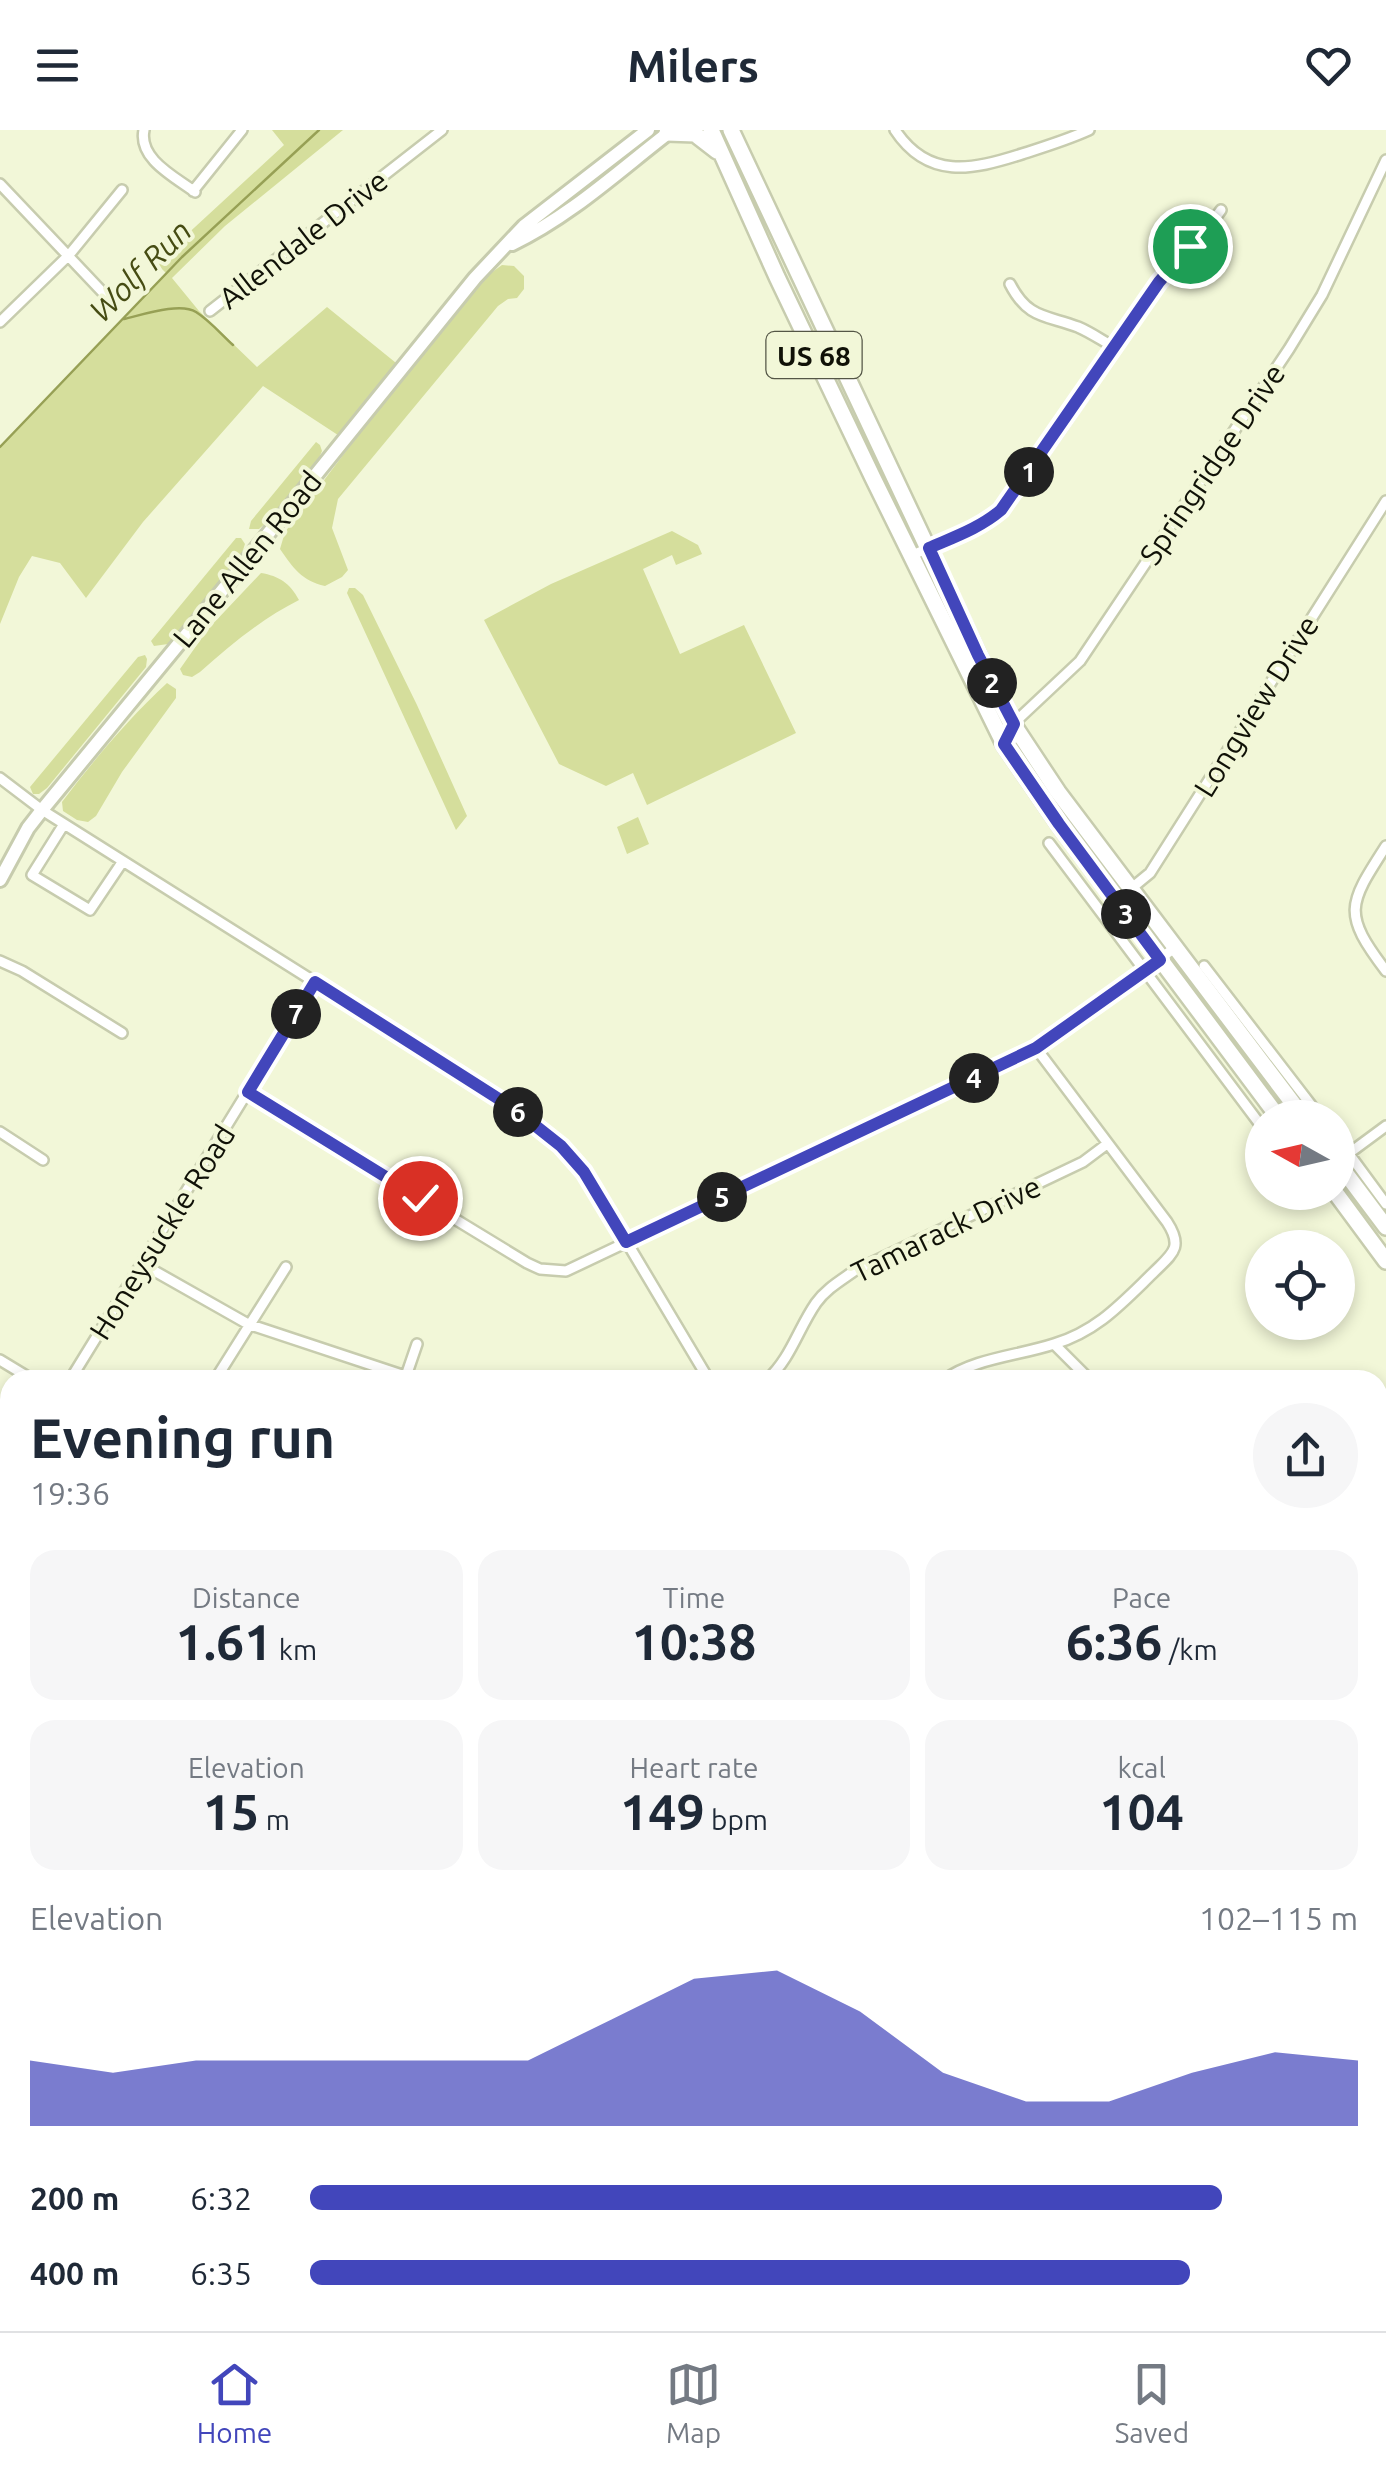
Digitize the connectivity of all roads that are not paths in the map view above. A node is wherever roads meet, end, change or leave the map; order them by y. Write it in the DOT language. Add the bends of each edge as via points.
graph roads {
  1 [pos="144,130"];
  2 [pos="242,130"];
  3 [pos="442,130"];
  4 [pos="648,130"];
  5 [pos="711,130"];
  6 [pos="731,130"];
  7 [pos="894,130"];
  8 [pos="1089,130"];
  9 [pos="669,132"];
  10 [pos="1386,160"];
  11 [pos="726,161"];
  12 [pos="0,184"];
  13 [pos="122,190"];
  14 [pos="1220,210"];
  15 [pos="506,247"];
  16 [pos="69,255"];
  17 [pos="1010,284"];
  18 [pos="110,300"];
  19 [pos="210,311"];
  20 [pos="0,322"];
  21 [pos="1114,348"];
  22 [pos="1386,501"];
  23 [pos="929,548"];
  24 [pos="910,556"];
  25 [pos="1014,724"];
  26 [pos="1004,744"];
  27 [pos="0,778"];
  28 [pos="42,810"];
  29 [pos="64,824"];
  30 [pos="1049,843"];
  31 [pos="1386,846"];
  32 [pos="124,861"];
  33 [pos="0,880"];
  34 [pos="1132,888"];
  35 [pos="1116,901"];
  36 [pos="1176,947"];
  37 [pos="1160,960"];
  38 [pos="0,961"];
  39 [pos="1204,966"];
  40 [pos="1146,971"];
  41 [pos="1386,971"];
  42 [pos="315,982"];
  43 [pos="122,1033"];
  44 [pos="1036,1048"];
  45 [pos="248,1092"];
  46 [pos="1265,1100"];
  47 [pos="1291,1100"];
  48 [pos="1307,1100"];
  49 [pos="1245,1104"];
  50 [pos="1386,1126"];
  51 [pos="0,1132"];
  52 [pos="1108,1144"];
  53 [pos="1355,1149"];
  54 [pos="43,1160"];
  55 [pos="1355,1173"];
  56 [pos="1355,1180"];
  57 [pos="1386,1204"];
  58 [pos="1348,1210"];
  59 [pos="1386,1227"];
  60 [pos="626,1242"];
  61 [pos="1386,1261"];
  62 [pos="142,1264"];
  63 [pos="286,1267"];
  64 [pos="248,1324"];
  65 [pos="416,1344"];
  66 [pos="1054,1344"];
  67 [pos="76,1370"];
  68 [pos="221,1370"];
  69 [pos="388,1370"];
  70 [pos="408,1370"];
  71 [pos="703,1370"];
  72 [pos="776,1370"];
  73 [pos="963,1370"];
  74 [pos="1080,1370"];
  1 -- 2 [label="street" via="142,144 154,161 194,192"];
  3 -- 19 [label="street, Allendale Drive"];
  4 -- 15 [label="main road, Lane Allen Road"];
  5 -- 11 [label="main road, US 68"];
  6 -- 23 [label="main road, US 68"];
  7 -- 8 [label="street" via="915,155 961,168"];
  9 -- 11 [label="main road" via="702,137"];
  9 -- 15 [label="main road, Lane Allen Road" via="575,206"];
  10 -- 25 [label="street, Springridge Drive" via="1289,349 1080,661"];
  11 -- 24 [label="main road, US 68"];
  12 -- 16 [label="street"];
  13 -- 16 [label="street"];
  14 -- 21 [label="street"];
  15 -- 28 [label="main road, Lane Allen Road" via="416,348"];
  16 -- 18 [label="street"];
  16 -- 20 [label="street"];
  17 -- 21 [label="street" via="1031,312 1077,326"];
  21 -- 23 [label="street" via="1001,510"];
  22 -- 34 [label="street, Longview Drive" via="1150,872"];
  23 -- 24 [label="street"];
  23 -- 25 [label="main road, US 68"];
  24 -- 26 [label="main road, US 68"];
  25 -- 26 [label="street, Springridge Drive"];
  25 -- 34 [label="main road, US 68"];
  26 -- 35 [label="main road, US 68"];
  27 -- 28 [label="street"];
  28 -- 29 [label="street"];
  28 -- 33 [label="main road, Lane Allen Road"];
  29 -- 32 [label="street"];
  29 -- 32 [label="street" via="32,875 90,910"];
  30 -- 40 [label="street"];
  31 -- 41 [label="street" via="1355,908 1358,931"];
  32 -- 42 [label="street"];
  34 -- 35 [label="street, Longview Drive"];
  34 -- 36 [label="main road, US 68"];
  35 -- 37 [label="main road, US 68"];
  36 -- 37 [label="street"];
  36 -- 47 [label="main road, US 68"];
  37 -- 40 [label="street"];
  37 -- 46 [label="main road, US 68"];
  38 -- 43 [label="street"];
  39 -- 48 [label="street"];
  40 -- 44 [label="street"];
  40 -- 49 [label="street"];
  42 -- 45 [label="street, Honeysuckle Road"];
  42 -- 60 [label="street" via="561,1146"];
  44 -- 52 [label="street"];
  44 -- 60 [label="street"];
  45 -- 60 [label="street" via="540,1268 566,1271"];
  45 -- 62 [label="street, Honeysuckle Road"];
  50 -- 53 [label="street"];
  51 -- 54 [label="street"];
  52 -- 66 [label="street" via="1177,1242 1104,1320"];
  52 -- 72 [label="street, Tamarack Drive" via="834,1285"];
  55 -- 57 [label="street"];
  56 -- 59 [label="main road"];
  58 -- 61 [label="main road"];
  60 -- 71 [label="street"];
  62 -- 64 [label="street"];
  62 -- 67 [label="street, Honeysuckle Road"];
  63 -- 64 [label="street"];
  64 -- 68 [label="street"];
  64 -- 69 [label="street"];
  65 -- 70 [label="street"];
  66 -- 73 [label="street"];
  66 -- 74 [label="street"];
}
